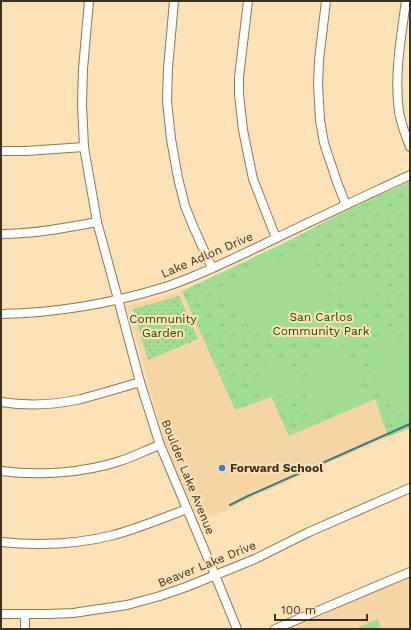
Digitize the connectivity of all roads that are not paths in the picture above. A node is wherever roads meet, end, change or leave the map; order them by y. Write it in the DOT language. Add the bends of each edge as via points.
graph roads {
  1 [pos="89,1"];
  2 [pos="174,1"];
  3 [pos="248,1"];
  4 [pos="326,1"];
  5 [pos="406,1"];
  6 [pos="84,147"];
  7 [pos="410,147"];
  8 [pos="1,151"];
  9 [pos="410,175"];
  10 [pos="346,205"];
  11 [pos="97,222"];
  12 [pos="1,234"];
  13 [pos="276,238"];
  14 [pos="212,268"];
  15 [pos="118,299"];
  16 [pos="1,314"];
  17 [pos="140,382"];
  18 [pos="1,402"];
  19 [pos="160,445"];
  20 [pos="1,471"];
  21 [pos="410,488"];
  22 [pos="187,509"];
  23 [pos="1,542"];
  24 [pos="410,572"];
  25 [pos="215,575"];
  26 [pos="1,614"];
  27 [pos="25,614"];
  28 [pos="25,629"];
  29 [pos="237,629"];
  30 [pos="274,629"];
  1 -- 6 [label="street, Boulder Lake Avenue" via="83,69"];
  2 -- 14 [label="street" via="167,101 171,139 185,206"];
  3 -- 13 [label="street" via="239,77 243,130 253,179"];
  4 -- 10 [label="street" via="319,60 320,120 324,143"];
  5 -- 7 [label="street" via="397,70 399,112"];
  6 -- 8 [label="street" via="26,152"];
  6 -- 11 [label="street, Boulder Lake Avenue"];
  9 -- 10 [label="street, Lake Adlon Drive"];
  10 -- 13 [label="street, Lake Adlon Drive"];
  11 -- 12 [label="street"];
  11 -- 15 [label="street, Boulder Lake Avenue"];
  13 -- 14 [label="street, Lake Adlon Drive"];
  14 -- 15 [label="street, Lake Adlon Drive" via="164,287"];
  15 -- 16 [label="street, Lake Adlon Drive" via="60,310"];
  15 -- 17 [label="street, Boulder Lake Avenue"];
  17 -- 18 [label="street" via="66,402"];
  17 -- 19 [label="street, Boulder Lake Avenue"];
  19 -- 20 [label="street" via="119,461 87,469 43,474"];
  19 -- 22 [label="street, Boulder Lake Avenue"];
  21 -- 25 [label="street, Beaver Lake Drive"];
  22 -- 23 [label="street" via="140,527 100,538 62,543"];
  22 -- 25 [label="street, Boulder Lake Avenue"];
  24 -- 30 [label="street"];
  25 -- 27 [label="street, Beaver Lake Drive" via="160,596 127,605 74,613"];
  25 -- 29 [label="street, Boulder Lake Avenue"];
  26 -- 27 [label="street, Beaver Lake Drive"];
  27 -- 28 [label="street"];
}
